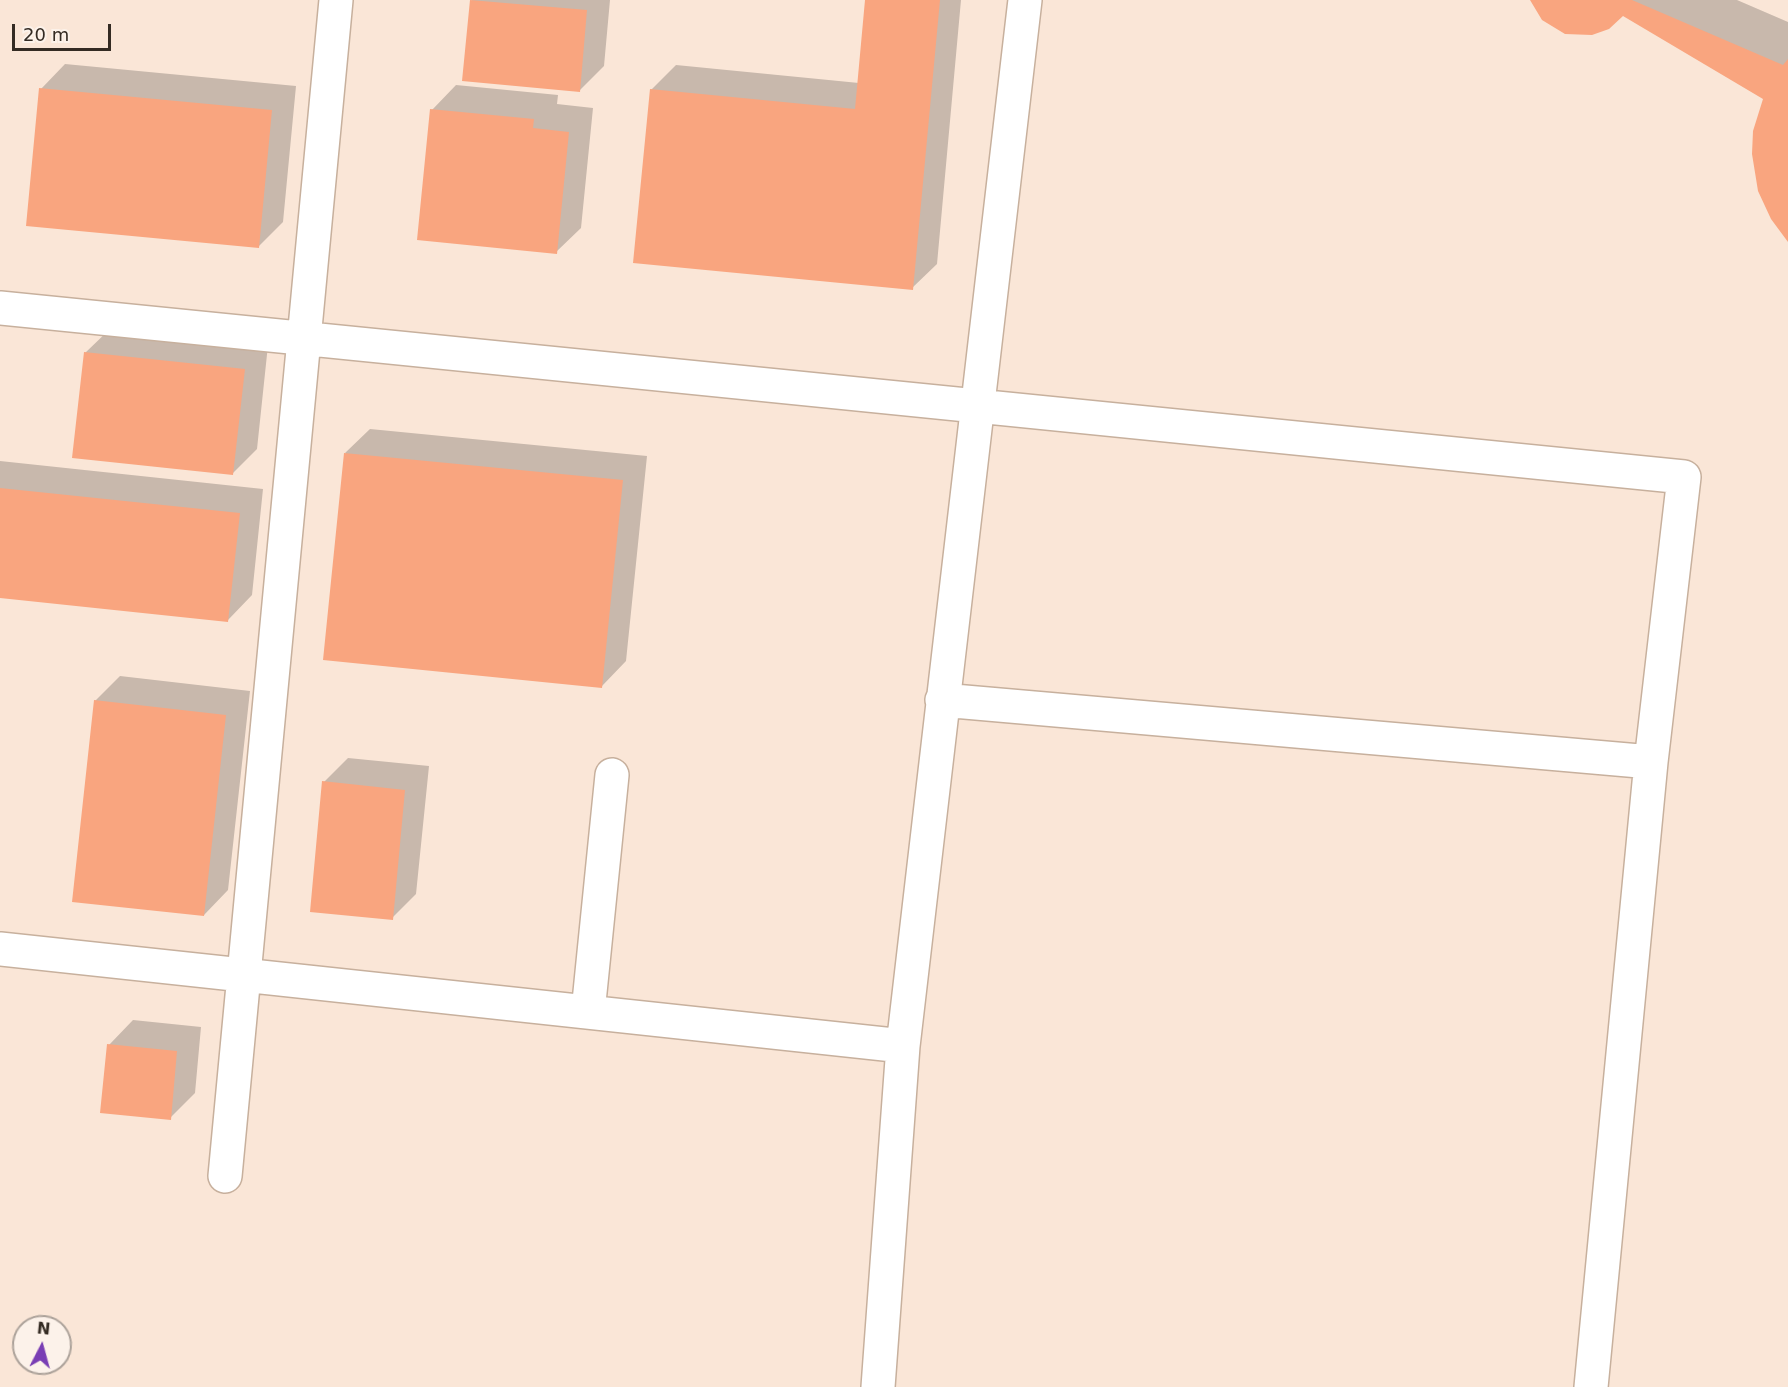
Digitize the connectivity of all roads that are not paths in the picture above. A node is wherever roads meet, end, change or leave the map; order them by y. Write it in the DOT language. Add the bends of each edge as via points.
graph roads {
  1 [pos="336,0"];
  2 [pos="1025,0"];
  3 [pos="0,308"];
  4 [pos="304,338"];
  5 [pos="975,406"];
  6 [pos="942,700"];
  7 [pos="1651,762"];
  8 [pos="612,775"];
  9 [pos="0,949"];
  10 [pos="244,975"];
  11 [pos="588,1012"];
  12 [pos="903,1046"];
  13 [pos="225,1176"];
  14 [pos="878,1387"];
  15 [pos="1591,1387"];
  1 -- 4 [label="lane"];
  2 -- 5 [label="lane"];
  3 -- 4 [label="lane"];
  4 -- 5 [label="lane"];
  4 -- 10 [label="lane"];
  5 -- 6 [label="lane"];
  5 -- 7 [label="lane" via="1684,477"];
  6 -- 7 [label="lane"];
  6 -- 12 [label="lane"];
  7 -- 15 [label="lane"];
  8 -- 11 [label="lane"];
  9 -- 10 [label="lane"];
  10 -- 11 [label="lane"];
  10 -- 13 [label="lane"];
  11 -- 12 [label="lane"];
  12 -- 14 [label="lane"];
}
